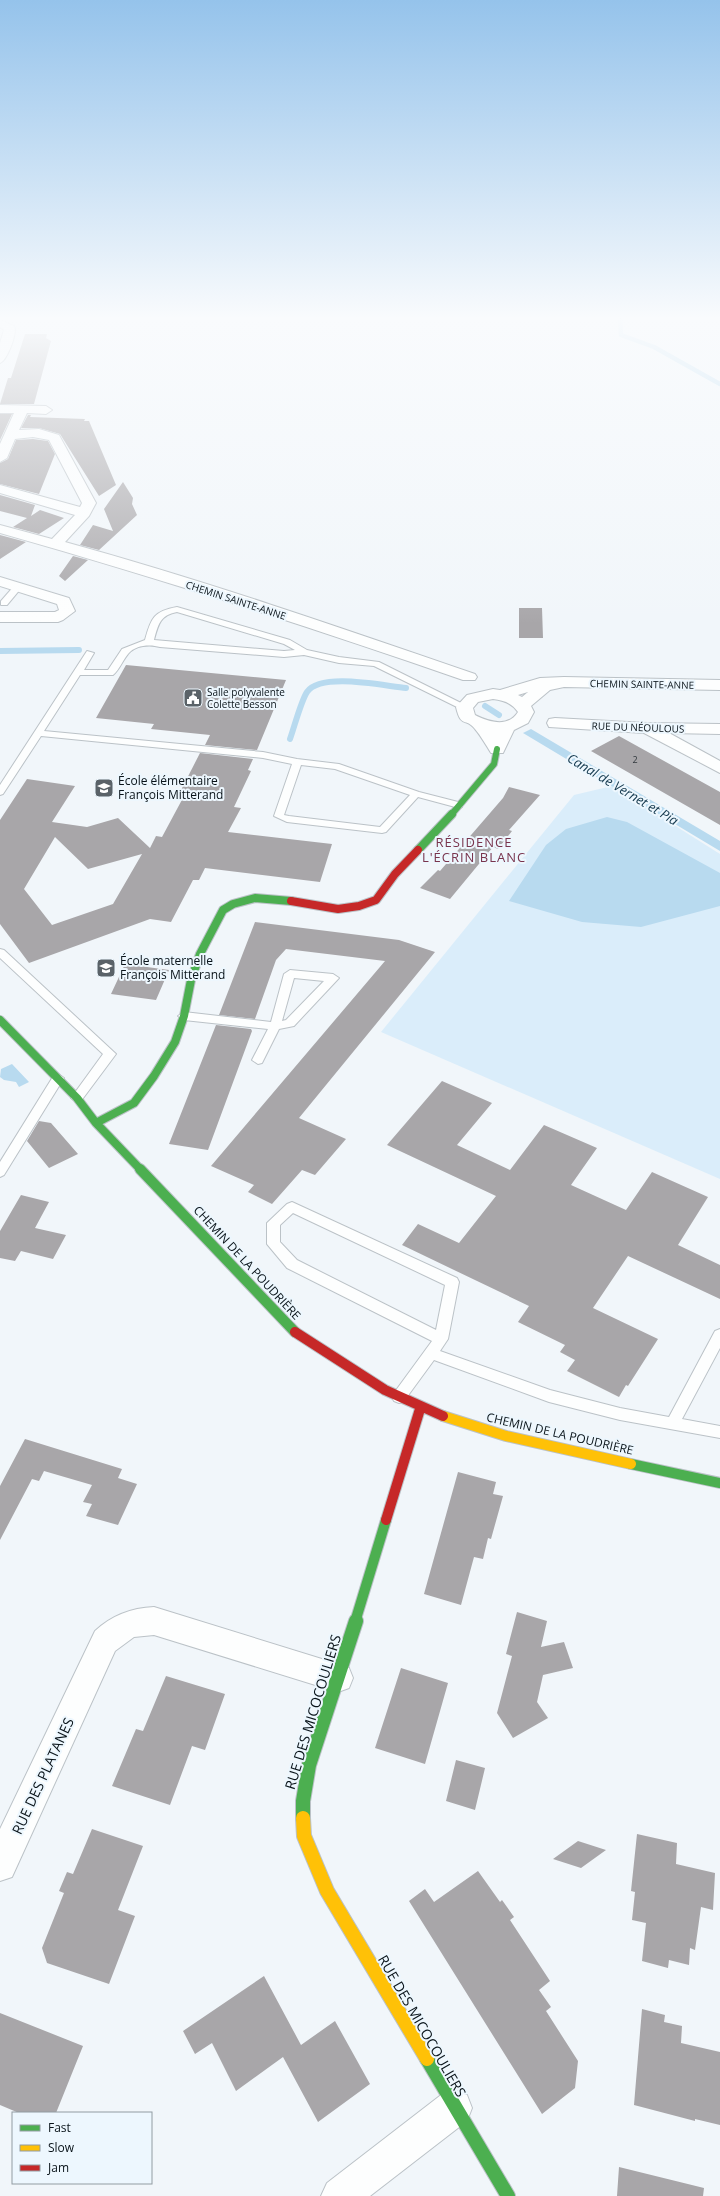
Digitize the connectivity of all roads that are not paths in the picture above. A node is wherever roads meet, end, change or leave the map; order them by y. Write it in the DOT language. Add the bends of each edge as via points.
graph roads {
  1 [pos="18,418"];
  2 [pos="11,436"];
  3 [pos="0,458"];
  4 [pos="0,489"];
  5 [pos="84,512"];
  6 [pos="0,529"];
  7 [pos="54,544"];
  8 [pos="0,581"];
  9 [pos="18,587"];
  10 [pos="4,603"];
  11 [pos="0,617"];
  12 [pos="149,641"];
  13 [pos="304,652"];
  14 [pos="90,653"];
  15 [pos="79,672"];
  16 [pos="469,677"];
  17 [pos="564,682"];
  18 [pos="720,685"];
  19 [pos="498,695"];
  20 [pos="468,703"];
  21 [pos="518,716"];
  22 [pos="482,726"];
  23 [pos="647,728"];
  24 [pos="694,729"];
  25 [pos="720,729"];
  26 [pos="39,733"];
  27 [pos="673,743"];
  28 [pos="497,749"];
  29 [pos="297,762"];
  30 [pos="720,768"];
  31 [pos="0,792"];
  32 [pos="416,794"];
  33 [pos="459,805"];
  34 [pos="0,952"];
  35 [pos="184,1016"];
  36 [pos="0,1020"];
  37 [pos="275,1026"];
  38 [pos="258,1060"];
  39 [pos="58,1078"];
  40 [pos="77,1098"];
  41 [pos="96,1123"];
  42 [pos="0,1172"];
  43 [pos="720,1335"];
  44 [pos="441,1339"];
  45 [pos="430,1353"];
  46 [pos="399,1397"];
  47 [pos="420,1409"];
  48 [pos="672,1424"];
  49 [pos="720,1432"];
  50 [pos="720,1483"];
  51 [pos="338,1678"];
  52 [pos="0,1865"];
  53 [pos="454,2108"];
  54 [pos="340,2196"];
  55 [pos="508,2196"];
  1 -- 2 [label="street"];
  2 -- 3 [label="street"];
  2 -- 5 [label="street" via="46,434 54,438 88,503"];
  4 -- 5 [label="street"];
  5 -- 7 [label="street" via="66,535"];
  6 -- 7 [label="street, CHEMIN SAINTE-ANNE"];
  7 -- 16 [label="street, CHEMIN SAINTE-ANNE" via="127,564"];
  8 -- 9 [label="street"];
  9 -- 10 [label="lane"];
  9 -- 11 [label="street" via="64,600 67,611 58,617"];
  12 -- 13 [label="lane" via="284,654"];
  12 -- 13 [label="lane" via="156,618 165,610 177,609 287,642"];
  12 -- 15 [label="lane" via="125,651 110,673"];
  13 -- 20 [label="lane" via="339,660 376,664 435,694"];
  14 -- 15 [label="lane"];
  15 -- 26 [label="lane"];
  16 -- 19 [label="street, CHEMIN SAINTE-ANNE" via="488,685"];
  16 -- 20 [label="street" via="476,689"];
  17 -- 18 [label="street, CHEMIN SAINTE-ANNE"];
  17 -- 19 [label="street, CHEMIN SAINTE-ANNE" via="540,682"];
  17 -- 21 [label="street, CHEMIN SAINTE-ANNE" via="545,686"];
  19 -- 20 [label="street"];
  19 -- 21 [label="street" via="514,699"];
  20 -- 22 [label="street" via="467,718"];
  21 -- 22 [label="street, RUE DU NÉOULOUS"];
  21 -- 23 [label="street, RUE DU NÉOULOUS" via="555,723"];
  21 -- 28 [label="street"];
  22 -- 28 [label="street"];
  23 -- 24 [label="street, RUE DU NÉOULOUS"];
  23 -- 27 [label="street"];
  24 -- 25 [label="street, RUE DU NÉOULOUS"];
  24 -- 27 [label="street"];
  26 -- 29 [label="lane" via="264,755"];
  26 -- 31 [label="lane"];
  27 -- 30 [label="street"];
  28 -- 33 [label="street" via="494,764"];
  29 -- 32 [label="lane" via="336,766"];
  29 -- 32 [label="lane" via="278,816 287,819 382,830"];
  32 -- 33 [label="lane"];
  33 -- 35 [label="street" via="395,874 376,900 338,909 255,898 233,904 223,910 200,954 191,980"];
  34 -- 40 [label="lane" via="110,1054"];
  35 -- 37 [label="lane"];
  35 -- 41 [label="street" via="175,1042 134,1103"];
  36 -- 39 [label="street, CHEMIN DE LA POUDRIÈRE"];
  37 -- 37 [label="lane" via="290,974 333,978 290,1023"];
  37 -- 38 [label="lane"];
  39 -- 40 [label="street, CHEMIN DE LA POUDRIÈRE"];
  39 -- 42 [label="lane"];
  40 -- 41 [label="street, CHEMIN DE LA POUDRIÈRE"];
  41 -- 46 [label="street, CHEMIN DE LA POUDRIÈRE" via="292,1330 356,1373"];
  43 -- 48 [label="lane"];
  44 -- 44 [label="lane" via="452,1282 292,1207 273,1223 274,1244 292,1264"];
  44 -- 45 [label="lane"];
  45 -- 46 [label="lane"];
  45 -- 48 [label="lane" via="549,1396"];
  46 -- 47 [label="street, CHEMIN DE LA POUDRIÈRE"];
  47 -- 50 [label="street, CHEMIN DE LA POUDRIÈRE" via="506,1436"];
  47 -- 51 [label="street, RUE DES MICOCOULIERS"];
  48 -- 49 [label="lane"];
  51 -- 52 [label="street, RUE DES PLATANES" via="154,1621 129,1623 116,1630 105,1641"];
  51 -- 53 [label="street, RUE DES MICOCOULIERS" via="300,1799 304,1836 327,1891"];
  53 -- 54 [label="street"];
  53 -- 55 [label="street, RUE DES MICOCOULIERS"];
}
